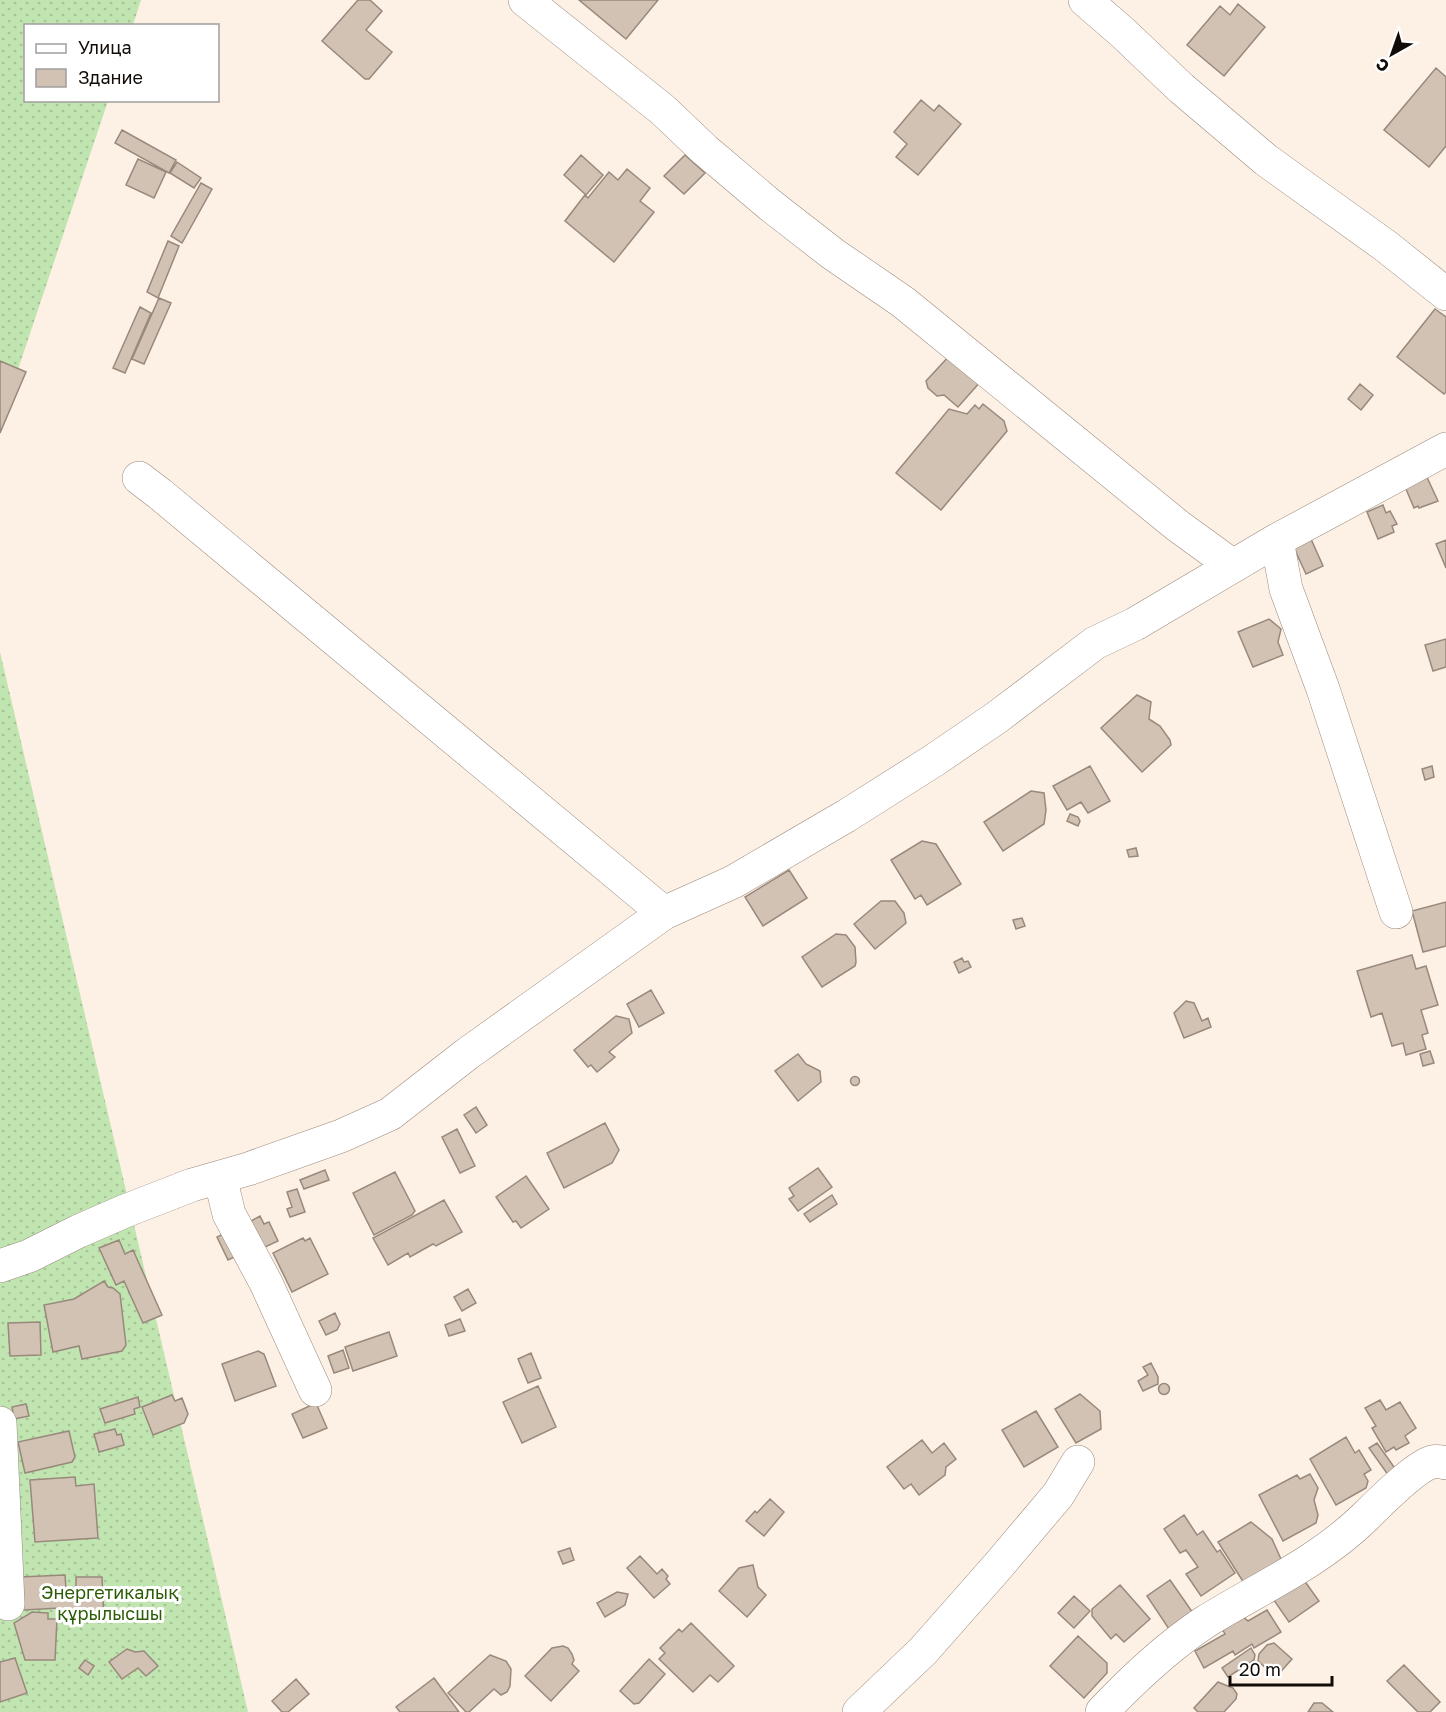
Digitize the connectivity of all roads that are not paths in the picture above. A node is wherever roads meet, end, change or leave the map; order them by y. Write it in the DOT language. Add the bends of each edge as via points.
graph roads {
  1 [pos="525,0"];
  2 [pos="1085,0"];
  3 [pos="1446,294"];
  4 [pos="1446,449"];
  5 [pos="138,478"];
  6 [pos="1277,540"];
  7 [pos="1233,566"];
  8 [pos="1396,912"];
  9 [pos="664,913"];
  10 [pos="220,1177"];
  11 [pos="0,1266"];
  12 [pos="315,1390"];
  13 [pos="0,1423"];
  14 [pos="1078,1462"];
  15 [pos="1446,1462"];
  16 [pos="9,1604"];
  17 [pos="859,1712"];
  18 [pos="1102,1712"];
  1 -- 7 [label="street" via="663,110 770,205 903,302 1178,526"];
  2 -- 3 [label="street" via="1266,160"];
  4 -- 6 [label="street"];
  5 -- 9 [label="street"];
  6 -- 7 [label="street"];
  6 -- 8 [label="street" via="1287,589"];
  7 -- 9 [label="street" via="1095,643 996,718 846,816 733,882"];
  9 -- 10 [label="street" via="390,1114 341,1136"];
  10 -- 11 [label="street" via="125,1211"];
  10 -- 12 [label="street" via="229,1214"];
  13 -- 16 [label="street"];
  14 -- 17 [label="street" via="1058,1495 998,1566 923,1651"];
  15 -- 18 [label="street" via="1432,1462 1416,1472 1311,1561 1166,1649"];
}
